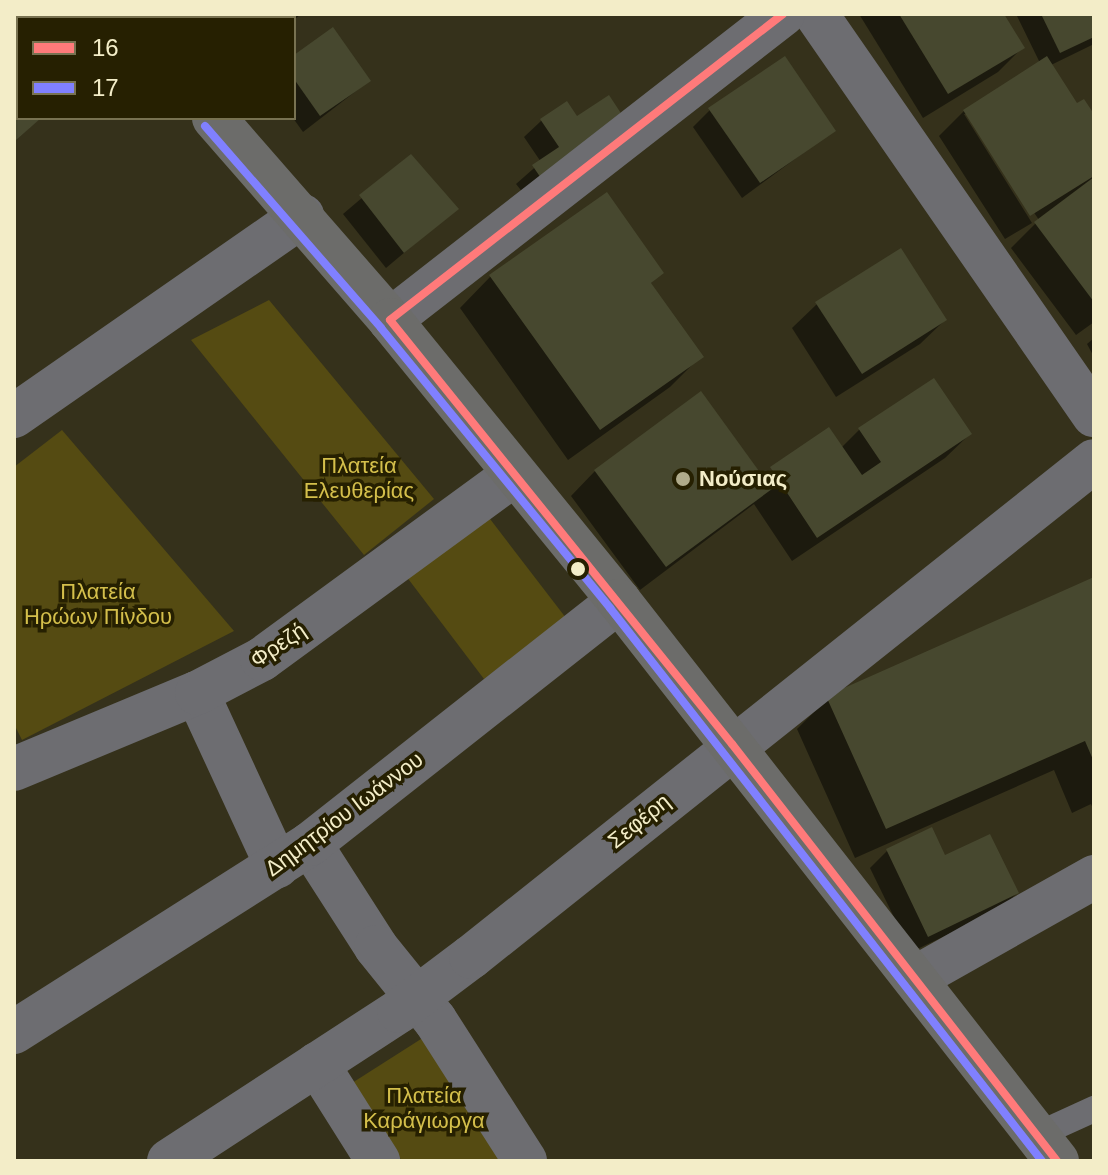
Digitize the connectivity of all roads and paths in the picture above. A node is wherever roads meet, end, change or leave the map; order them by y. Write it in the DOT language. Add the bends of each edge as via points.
graph roads {
  1 [pos="783,14"];
  2 [pos="816,14"];
  3 [pos="216,120"];
  4 [pos="302,216"];
  5 [pos="390,320"];
  6 [pos="1094,415"];
  7 [pos="14,416"];
  8 [pos="1094,461"];
  9 [pos="515,474"];
  10 [pos="619,601"];
  11 [pos="197,693"];
  12 [pos="732,744"];
  13 [pos="14,769"];
  14 [pos="293,855"];
  15 [pos="1094,877"];
  16 [pos="915,978"];
  17 [pos="417,997"];
  18 [pos="14,1032"];
  19 [pos="317,1064"];
  20 [pos="1094,1109"];
  21 [pos="1047,1148"];
  22 [pos="169,1161"];
  23 [pos="378,1161"];
  24 [pos="525,1161"];
  1 -- 5 [label="street"];
  2 -- 6 [label="street"];
  3 -- 4 [label="main road"];
  4 -- 5 [label="main road"];
  4 -- 7 [label="street"];
  5 -- 9 [label="main road"];
  8 -- 12 [label="street, Σεφέρη"];
  9 -- 10 [label="main road"];
  9 -- 11 [label="street, Φρεζή" via="262,659"];
  10 -- 12 [label="main road"];
  10 -- 14 [label="street, Δημητρίου Ιωάννου"];
  11 -- 13 [label="street, Φρεζή"];
  11 -- 14 [label="street"];
  12 -- 16 [label="main road"];
  12 -- 17 [label="street, Σεφέρη"];
  14 -- 17 [label="street"];
  14 -- 18 [label="street, Δημητρίου Ιωάννου"];
  15 -- 16 [label="street"];
  16 -- 21 [label="main road"];
  17 -- 19 [label="street, Σεφέρη"];
  17 -- 24 [label="street"];
  19 -- 22 [label="street, Σεφέρη"];
  19 -- 23 [label="street"];
  20 -- 21 [label="lane"];
}
